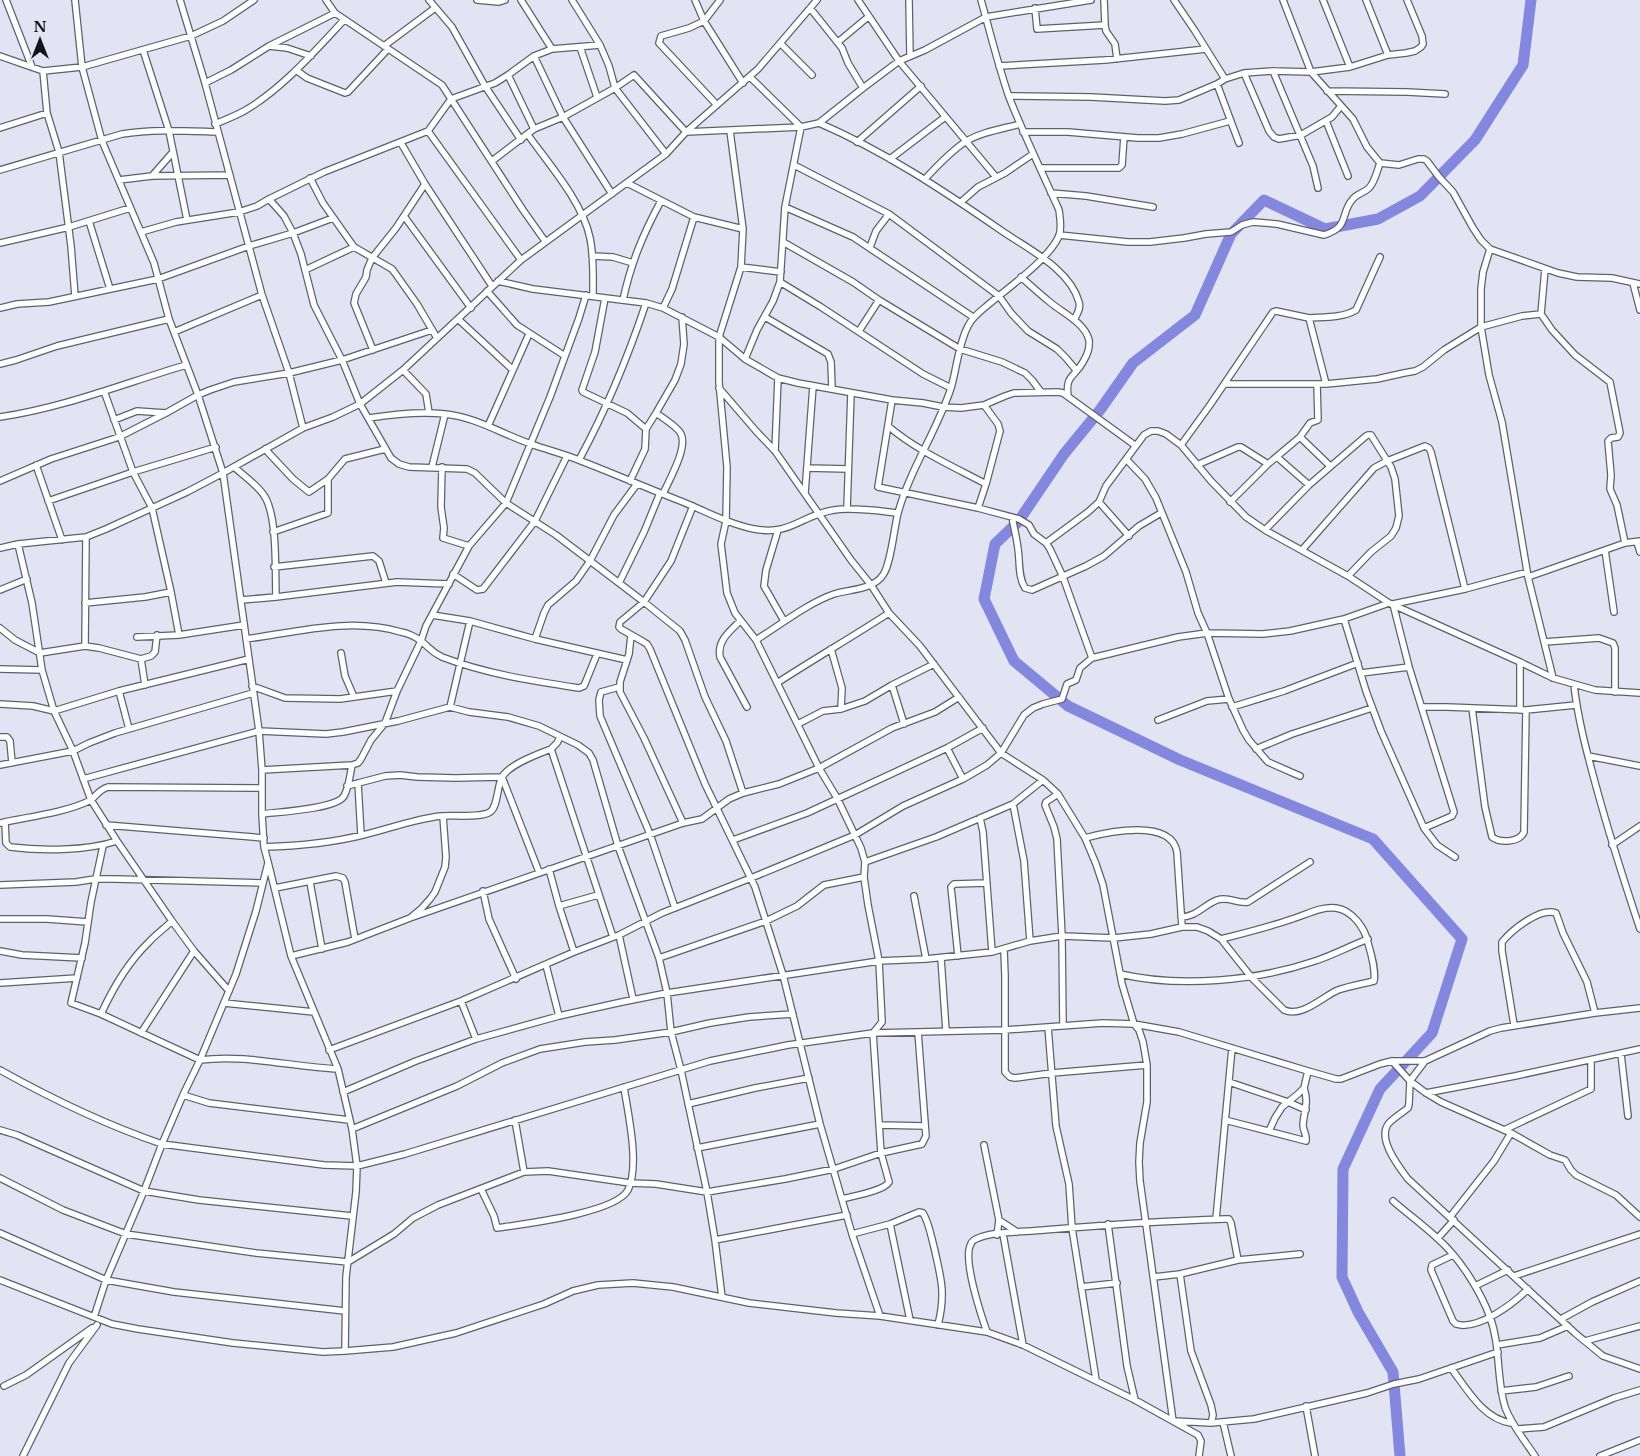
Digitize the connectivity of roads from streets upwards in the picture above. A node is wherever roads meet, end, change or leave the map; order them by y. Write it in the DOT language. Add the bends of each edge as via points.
graph roads {
  1 [pos="6,0"];
  2 [pos="75,0"];
  3 [pos="180,0"];
  4 [pos="253,0"];
  5 [pos="429,0"];
  6 [pos="477,0"];
  7 [pos="505,0"];
  8 [pos="521,0"];
  9 [pos="572,0"];
  10 [pos="695,0"];
  11 [pos="720,0"];
  12 [pos="817,0"];
  13 [pos="858,0"];
  14 [pos="909,0"];
  15 [pos="981,0"];
  16 [pos="1091,0"];
  17 [pos="1104,0"];
  18 [pos="1174,0"];
  19 [pos="1283,0"];
  20 [pos="1323,0"];
  21 [pos="1366,0"];
  22 [pos="1407,0"];
  23 [pos="329,1"];
  24 [pos="435,8"];
  25 [pos="810,8"];
  26 [pos="1035,8"];
  27 [pos="335,13"];
  28 [pos="868,17"];
  29 [pos="986,17"];
  30 [pos="344,20"];
  31 [pos="704,21"];
  32 [pos="1105,25"];
  33 [pos="191,36"];
  34 [pos="838,42"];
  35 [pos="780,43"];
  36 [pos="600,45"];
  37 [pos="269,46"];
  38 [pos="386,47"];
  39 [pos="580,47"];
  40 [pos="552,49"];
  41 [pos="1206,49"];
  42 [pos="143,50"];
  43 [pos="1388,55"];
  44 [pos="0,56"];
  45 [pos="311,56"];
  46 [pos="534,56"];
  47 [pos="910,56"];
  48 [pos="1117,59"];
  49 [pos="899,61"];
  50 [pos="999,66"];
  51 [pos="32,67"];
  52 [pos="82,67"];
  53 [pos="1350,67"];
  54 [pos="296,70"];
  55 [pos="43,71"];
  56 [pos="1274,71"];
  57 [pos="1311,72"];
  58 [pos="1244,73"];
  59 [pos="508,75"];
  60 [pos="812,75"];
  61 [pos="750,77"];
  62 [pos="1224,79"];
  63 [pos="205,83"];
  64 [pos="743,84"];
  65 [pos="1217,84"];
  66 [pos="486,86"];
  67 [pos="921,86"];
  68 [pos="615,88"];
  69 [pos="863,88"];
  70 [pos="1327,91"];
  71 [pos="1445,94"];
  72 [pos="1009,96"];
  73 [pos="596,97"];
  74 [pos="451,99"];
  75 [pos="717,105"];
  76 [pos="1340,106"];
  77 [pos="47,113"];
  78 [pos="945,116"];
  79 [pos="563,117"];
  80 [pos="1230,120"];
  81 [pos="1326,122"];
  82 [pos="819,123"];
  83 [pos="215,124"];
  84 [pos="1020,124"];
  85 [pos="801,127"];
  86 [pos="0,128"];
  87 [pos="534,129"];
  88 [pos="169,131"];
  89 [pos="428,131"];
  90 [pos="730,131"];
  91 [pos="218,132"];
  92 [pos="686,132"];
  93 [pos="1023,132"];
  94 [pos="528,135"];
  95 [pos="1301,135"];
  96 [pos="1124,137"];
  97 [pos="521,140"];
  98 [pos="102,141"];
  99 [pos="401,142"];
  100 [pos="856,142"];
  101 [pos="966,142"];
  102 [pos="1239,143"];
  103 [pos="59,152"];
  104 [pos="173,152"];
  105 [pos="666,154"];
  106 [pos="1034,154"];
  107 [pos="890,159"];
  108 [pos="492,161"];
  109 [pos="1380,163"];
  110 [pos="794,165"];
  111 [pos="1040,168"];
  112 [pos="0,170"];
  113 [pos="178,175"];
  114 [pos="230,175"];
  115 [pos="152,176"];
  116 [pos="1348,176"];
  117 [pos="310,178"];
  118 [pos="996,178"];
  119 [pos="925,179"];
  120 [pos="120,180"];
  121 [pos="627,183"];
  122 [pos="425,184"];
  123 [pos="1318,188"];
  124 [pos="1051,193"];
  125 [pos="612,194"];
  126 [pos="269,199"];
  127 [pos="661,201"];
  128 [pos="961,202"];
  129 [pos="785,207"];
  130 [pos="1153,207"];
  131 [pos="130,208"];
  132 [pos="239,212"];
  133 [pos="583,213"];
  134 [pos="889,214"];
  135 [pos="404,216"];
  136 [pos="694,217"];
  137 [pos="333,218"];
  138 [pos="187,220"];
  139 [pos="88,221"];
  140 [pos="69,227"];
  141 [pos="743,229"];
  142 [pos="141,232"];
  143 [pos="293,233"];
  144 [pos="1059,234"];
  145 [pos="545,241"];
  146 [pos="783,242"];
  147 [pos="0,243"];
  148 [pos="250,246"];
  149 [pos="354,247"];
  150 [pos="870,247"];
  151 [pos="1490,249"];
  152 [pos="592,256"];
  153 [pos="1380,256"];
  154 [pos="1043,257"];
  155 [pos="372,258"];
  156 [pos="521,260"];
  157 [pos="633,263"];
  158 [pos="741,267"];
  159 [pos="1545,269"];
  160 [pos="305,270"];
  161 [pos="781,272"];
  162 [pos="1021,277"];
  163 [pos="158,279"];
  164 [pos="498,281"];
  165 [pos="780,282"];
  166 [pos="1637,284"];
  167 [pos="492,286"];
  168 [pos="110,289"];
  169 [pos="487,291"];
  170 [pos="262,295"];
  171 [pos="586,295"];
  172 [pos="75,296"];
  173 [pos="593,296"];
  174 [pos="999,296"];
  175 [pos="605,298"];
  176 [pos="623,300"];
  177 [pos="879,300"];
  178 [pos="646,303"];
  179 [pos="0,308"];
  180 [pos="470,308"];
  181 [pos="663,308"];
  182 [pos="1640,310"];
  183 [pos="1541,314"];
  184 [pos="682,317"];
  185 [pos="765,317"];
  186 [pos="973,317"];
  187 [pos="1309,318"];
  188 [pos="169,319"];
  189 [pos="458,319"];
  190 [pos="1074,320"];
  191 [pos="1481,327"];
  192 [pos="432,330"];
  193 [pos="858,331"];
  194 [pos="174,332"];
  195 [pos="529,334"];
  196 [pos="719,337"];
  197 [pos="437,338"];
  198 [pos="960,349"];
  199 [pos="374,350"];
  200 [pos="565,356"];
  201 [pos="745,359"];
  202 [pos="342,360"];
  203 [pos="0,364"];
  204 [pos="186,365"];
  205 [pos="403,370"];
  206 [pos="513,370"];
  207 [pos="1076,370"];
  208 [pos="289,373"];
  209 [pos="778,378"];
  210 [pos="1225,384"];
  211 [pos="1317,384"];
  212 [pos="1326,384"];
  213 [pos="813,386"];
  214 [pos="720,388"];
  215 [pos="951,388"];
  216 [pos="832,389"];
  217 [pos="104,391"];
  218 [pos="1041,392"];
  219 [pos="850,393"];
  220 [pos="198,395"];
  221 [pos="1068,396"];
  222 [pos="892,400"];
  223 [pos="607,403"];
  224 [pos="360,404"];
  225 [pos="984,405"];
  226 [pos="943,408"];
  227 [pos="166,413"];
  228 [pos="429,413"];
  229 [pos="656,413"];
  230 [pos="445,414"];
  231 [pos="0,416"];
  232 [pos="369,418"];
  233 [pos="114,420"];
  234 [pos="488,426"];
  235 [pos="888,426"];
  236 [pos="302,428"];
  237 [pos="646,429"];
  238 [pos="119,437"];
  239 [pos="1300,437"];
  240 [pos="530,444"];
  241 [pos="1181,445"];
  242 [pos="1136,446"];
  243 [pos="216,447"];
  244 [pos="265,449"];
  245 [pos="385,449"];
  246 [pos="775,451"];
  247 [pos="924,451"];
  248 [pos="567,456"];
  249 [pos="1277,457"];
  250 [pos="1126,459"];
  251 [pos="579,460"];
  252 [pos="1386,461"];
  253 [pos="1268,464"];
  254 [pos="36,465"];
  255 [pos="1197,465"];
  256 [pos="1330,466"];
  257 [pos="234,467"];
  258 [pos="432,467"];
  259 [pos="442,468"];
  260 [pos="807,468"];
  261 [pos="848,469"];
  262 [pos="133,472"];
  263 [pos="223,473"];
  264 [pos="328,479"];
  265 [pos="0,481"];
  266 [pos="630,481"];
  267 [pos="637,484"];
  268 [pos="986,484"];
  269 [pos="1309,485"];
  270 [pos="905,491"];
  271 [pos="805,493"];
  272 [pos="661,494"];
  273 [pos="48,501"];
  274 [pos="1099,502"];
  275 [pos="1230,502"];
  276 [pos="506,503"];
  277 [pos="693,506"];
  278 [pos="152,508"];
  279 [pos="978,508"];
  280 [pos="847,509"];
  281 [pos="819,513"];
  282 [pos="1161,513"];
  283 [pos="898,514"];
  284 [pos="1012,518"];
  285 [pos="534,521"];
  286 [pos="726,521"];
  287 [pos="778,530"];
  288 [pos="1265,530"];
  289 [pos="273,532"];
  290 [pos="1129,536"];
  291 [pos="86,537"];
  292 [pos="62,540"];
  293 [pos="1639,542"];
  294 [pos="1046,543"];
  295 [pos="1625,543"];
  296 [pos="18,544"];
  297 [pos="468,546"];
  298 [pos="0,548"];
  299 [pos="1302,550"];
  300 [pos="1606,550"];
  301 [pos="1640,552"];
  302 [pos="590,561"];
  303 [pos="274,567"];
  304 [pos="453,574"];
  305 [pos="1528,574"];
  306 [pos="1348,576"];
  307 [pos="1063,577"];
  308 [pos="27,579"];
  309 [pos="386,583"];
  310 [pos="619,583"];
  311 [pos="449,584"];
  312 [pos="871,585"];
  313 [pos="1465,589"];
  314 [pos="0,590"];
  315 [pos="171,592"];
  316 [pos="276,597"];
  317 [pos="241,600"];
  318 [pos="644,602"];
  319 [pos="85,604"];
  320 [pos="1391,604"];
  321 [pos="1614,612"];
  322 [pos="889,613"];
  323 [pos="432,615"];
  324 [pos="1344,619"];
  325 [pos="470,621"];
  326 [pos="740,621"];
  327 [pos="784,621"];
  328 [pos="244,625"];
  329 [pos="0,628"];
  330 [pos="1207,633"];
  331 [pos="179,635"];
  332 [pos="631,635"];
  333 [pos="156,636"];
  334 [pos="137,637"];
  335 [pos="246,639"];
  336 [pos="536,639"];
  337 [pos="756,640"];
  338 [pos="421,641"];
  339 [pos="1544,642"];
  340 [pos="85,646"];
  341 [pos="831,649"];
  342 [pos="40,653"];
  343 [pos="340,653"];
  344 [pos="597,654"];
  345 [pos="1092,658"];
  346 [pos="141,659"];
  347 [pos="249,659"];
  348 [pos="627,660"];
  349 [pos="1520,662"];
  350 [pos="459,663"];
  351 [pos="1358,663"];
  352 [pos="934,664"];
  353 [pos="1410,667"];
  354 [pos="0,669"];
  355 [pos="42,670"];
  356 [pos="1361,673"];
  357 [pos="1553,678"];
  358 [pos="777,683"];
  359 [pos="145,685"];
  360 [pos="892,685"];
  361 [pos="1574,685"];
  362 [pos="252,686"];
  363 [pos="619,687"];
  364 [pos="119,691"];
  365 [pos="397,691"];
  366 [pos="1615,692"];
  367 [pos="253,693"];
  368 [pos="1640,693"];
  369 [pos="354,697"];
  370 [pos="959,697"];
  371 [pos="1229,699"];
  372 [pos="0,704"];
  373 [pos="1576,705"];
  374 [pos="450,707"];
  375 [pos="747,707"];
  376 [pos="1232,707"];
  377 [pos="1422,707"];
  378 [pos="1372,708"];
  379 [pos="1472,708"];
  380 [pos="841,709"];
  381 [pos="1523,710"];
  382 [pos="54,711"];
  383 [pos="1158,720"];
  384 [pos="385,723"];
  385 [pos="798,724"];
  386 [pos="904,724"];
  387 [pos="983,728"];
  388 [pos="129,729"];
  389 [pos="259,731"];
  390 [pos="0,737"];
  391 [pos="560,737"];
  392 [pos="551,748"];
  393 [pos="947,748"];
  394 [pos="1256,749"];
  395 [pos="73,751"];
  396 [pos="1001,753"];
  397 [pos="1588,756"];
  398 [pos="12,763"];
  399 [pos="0,765"];
  400 [pos="352,765"];
  401 [pos="1640,766"];
  402 [pos="819,768"];
  403 [pos="262,770"];
  404 [pos="1300,776"];
  405 [pos="502,777"];
  406 [pos="83,779"];
  407 [pos="962,779"];
  408 [pos="1043,780"];
  409 [pos="358,783"];
  410 [pos="347,786"];
  411 [pos="262,788"];
  412 [pos="743,793"];
  413 [pos="1058,794"];
  414 [pos="838,798"];
  415 [pos="91,800"];
  416 [pos="1013,804"];
  417 [pos="716,807"];
  418 [pos="262,814"];
  419 [pos="443,816"];
  420 [pos="980,818"];
  421 [pos="3,823"];
  422 [pos="683,823"];
  423 [pos="106,825"];
  424 [pos="1640,826"];
  425 [pos="1424,828"];
  426 [pos="650,834"];
  427 [pos="362,835"];
  428 [pos="855,835"];
  429 [pos="264,838"];
  430 [pos="1085,838"];
  431 [pos="733,840"];
  432 [pos="117,841"];
  433 [pos="1612,845"];
  434 [pos="103,846"];
  435 [pos="618,846"];
  436 [pos="264,847"];
  437 [pos="586,857"];
  438 [pos="1455,857"];
  439 [pos="268,862"];
  440 [pos="865,862"];
  441 [pos="1310,862"];
  442 [pos="549,869"];
  443 [pos="538,872"];
  444 [pos="864,876"];
  445 [pos="751,878"];
  446 [pos="96,879"];
  447 [pos="143,880"];
  448 [pos="310,882"];
  449 [pos="262,883"];
  450 [pos="987,883"];
  451 [pos="0,885"];
  452 [pos="274,888"];
  453 [pos="483,892"];
  454 [pos="598,894"];
  455 [pos="914,896"];
  456 [pos="559,906"];
  457 [pos="675,908"];
  458 [pos="1181,917"];
  459 [pos="410,918"];
  460 [pos="0,919"];
  461 [pos="172,921"];
  462 [pos="646,921"];
  463 [pos="766,921"];
  464 [pos="88,922"];
  465 [pos="1182,927"];
  466 [pos="1640,929"];
  467 [pos="619,935"];
  468 [pos="1062,936"];
  469 [pos="612,938"];
  470 [pos="1114,938"];
  471 [pos="355,939"];
  472 [pos="1222,939"];
  473 [pos="1368,939"];
  474 [pos="1030,941"];
  475 [pos="322,949"];
  476 [pos="1004,950"];
  477 [pos="0,951"];
  478 [pos="194,951"];
  479 [pos="574,952"];
  480 [pos="992,952"];
  481 [pos="291,956"];
  482 [pos="958,956"];
  483 [pos="82,958"];
  484 [pos="659,958"];
  485 [pos="941,958"];
  486 [pos="926,959"];
  487 [pos="879,961"];
  488 [pos="546,964"];
  489 [pos="1120,974"];
  490 [pos="783,975"];
  491 [pos="77,978"];
  492 [pos="1252,978"];
  493 [pos="516,979"];
  494 [pos="0,983"];
  495 [pos="229,990"];
  496 [pos="667,993"];
  497 [pos="633,999"];
  498 [pos="461,1001"];
  499 [pos="224,1003"];
  500 [pos="1640,1008"];
  501 [pos="314,1012"];
  502 [pos="1595,1013"];
  503 [pos="101,1014"];
  504 [pos="793,1014"];
  505 [pos="559,1016"];
  506 [pos="882,1022"];
  507 [pos="1134,1024"];
  508 [pos="1514,1025"];
  509 [pos="1063,1026"];
  510 [pos="1048,1027"];
  511 [pos="1004,1030"];
  512 [pos="946,1031"];
  513 [pos="670,1032"];
  514 [pos="895,1032"];
  515 [pos="918,1032"];
  516 [pos="141,1033"];
  517 [pos="873,1033"];
  518 [pos="476,1039"];
  519 [pos="800,1043"];
  520 [pos="1232,1048"];
  521 [pos="1640,1049"];
  522 [pos="329,1050"];
  523 [pos="1621,1054"];
  524 [pos="200,1060"];
  525 [pos="1591,1060"];
  526 [pos="1392,1061"];
  527 [pos="1425,1061"];
  528 [pos="1147,1065"];
  529 [pos="338,1069"];
  530 [pos="0,1070"];
  531 [pos="681,1070"];
  532 [pos="1308,1071"];
  533 [pos="1052,1073"];
  534 [pos="809,1078"];
  535 [pos="1410,1081"];
  536 [pos="1229,1082"];
  537 [pos="624,1087"];
  538 [pos="1304,1088"];
  539 [pos="343,1092"];
  540 [pos="1426,1093"];
  541 [pos="183,1095"];
  542 [pos="1288,1102"];
  543 [pos="688,1104"];
  544 [pos="1306,1110"];
  545 [pos="1628,1116"];
  546 [pos="350,1120"];
  547 [pos="515,1120"];
  548 [pos="1225,1120"];
  549 [pos="820,1124"];
  550 [pos="879,1125"];
  551 [pos="925,1126"];
  552 [pos="352,1129"];
  553 [pos="0,1130"];
  554 [pos="1504,1130"];
  555 [pos="1269,1131"];
  556 [pos="1511,1133"];
  557 [pos="162,1144"];
  558 [pos="984,1145"];
  559 [pos="697,1148"];
  560 [pos="881,1153"];
  561 [pos="356,1166"];
  562 [pos="834,1169"];
  563 [pos="524,1172"];
  564 [pos="0,1178"];
  565 [pos="630,1183"];
  566 [pos="481,1189"];
  567 [pos="144,1190"];
  568 [pos="706,1192"];
  569 [pos="842,1199"];
  570 [pos="1393,1201"];
  571 [pos="847,1215"];
  572 [pos="352,1216"];
  573 [pos="1640,1217"];
  574 [pos="1216,1219"];
  575 [pos="1452,1219"];
  576 [pos="999,1220"];
  577 [pos="1144,1222"];
  578 [pos="890,1224"];
  579 [pos="1108,1224"];
  580 [pos="1072,1228"];
  581 [pos="1017,1232"];
  582 [pos="0,1233"];
  583 [pos="126,1234"];
  584 [pos="852,1234"];
  585 [pos="1000,1234"];
  586 [pos="1640,1234"];
  587 [pos="1438,1238"];
  588 [pos="715,1240"];
  589 [pos="1300,1254"];
  590 [pos="1453,1255"];
  591 [pos="1238,1260"];
  592 [pos="348,1262"];
  593 [pos="1508,1270"];
  594 [pos="1180,1274"];
  595 [pos="1514,1276"];
  596 [pos="1154,1277"];
  597 [pos="0,1280"];
  598 [pos="106,1280"];
  599 [pos="1640,1281"];
  600 [pos="1117,1283"];
  601 [pos="1081,1286"];
  602 [pos="1475,1286"];
  603 [pos="1528,1289"];
  604 [pos="722,1297"];
  605 [pos="346,1311"];
  606 [pos="880,1316"];
  607 [pos="94,1317"];
  608 [pos="1490,1317"];
  609 [pos="1561,1319"];
  610 [pos="910,1320"];
  611 [pos="99,1323"];
  612 [pos="938,1325"];
  613 [pos="1568,1326"];
  614 [pos="1640,1326"];
  615 [pos="987,1332"];
  616 [pos="1584,1341"];
  617 [pos="1023,1344"];
  618 [pos="1498,1349"];
  619 [pos="345,1351"];
  620 [pos="1451,1368"];
  621 [pos="1640,1369"];
  622 [pos="1569,1376"];
  623 [pos="1096,1380"];
  624 [pos="4,1386"];
  625 [pos="1640,1390"];
  626 [pos="1501,1391"];
  627 [pos="1135,1400"];
  628 [pos="1306,1406"];
  629 [pos="1173,1421"];
  630 [pos="1223,1422"];
  631 [pos="1512,1422"];
  632 [pos="1211,1423"];
  633 [pos="1518,1429"];
  634 [pos="1640,1440"];
  635 [pos="23,1456"];
  636 [pos="1198,1456"];
  637 [pos="1231,1456"];
  638 [pos="1315,1456"];
  639 [pos="1535,1456"];
  640 [pos="1600,1456"];
  1 -- 51 [label="street"];
  2 -- 52 [label="street"];
  3 -- 33 [label="street"];
  4 -- 33 [label="street" via="224,21"];
  5 -- 24 [label="street"];
  6 -- 7 [label="street"];
  8 -- 40 [label="street"];
  9 -- 36 [label="street"];
  10 -- 31 [label="street"];
  11 -- 31 [label="street"];
  12 -- 25 [label="street"];
  13 -- 28 [label="street"];
  14 -- 47 [label="street"];
  15 -- 29 [label="street"];
  16 -- 26 [label="street"];
  17 -- 32 [label="street"];
  18 -- 41 [label="street"];
  19 -- 57 [label="street"];
  20 -- 53 [label="street"];
  21 -- 43 [label="street"];
  22 -- 43 [label="street" via="1423,44 1415,51"];
  23 -- 27 [label="street"];
  24 -- 38 [label="street"];
  24 -- 66 [label="street" via="452,28"];
  25 -- 34 [label="street"];
  25 -- 35 [label="street"];
  26 -- 29 [label="street"];
  26 -- 32 [label="street" via="1037,29"];
  27 -- 30 [label="street"];
  27 -- 37 [label="street"];
  28 -- 34 [label="street"];
  28 -- 49 [label="street"];
  29 -- 47 [label="street"];
  29 -- 50 [label="street"];
  30 -- 38 [label="street"];
  30 -- 45 [label="street"];
  31 -- 64 [label="street"];
  31 -- 75 [label="street" via="661,36 658,43"];
  32 -- 48 [label="street" via="1115,44"];
  33 -- 42 [label="street"];
  33 -- 63 [label="street"];
  34 -- 69 [label="street"];
  35 -- 60 [label="street"];
  35 -- 61 [label="street"];
  36 -- 39 [label="street"];
  36 -- 68 [label="street"];
  37 -- 45 [label="street"];
  37 -- 63 [label="street"];
  38 -- 54 [label="street" via="348,92 307,78"];
  38 -- 74 [label="street" via="442,85"];
  39 -- 40 [label="street"];
  39 -- 73 [label="street"];
  40 -- 46 [label="street"];
  41 -- 48 [label="street"];
  41 -- 62 [label="street"];
  42 -- 52 [label="street"];
  42 -- 88 [label="street"];
  43 -- 53 [label="street"];
  44 -- 51 [label="street"];
  45 -- 54 [label="street"];
  46 -- 59 [label="street"];
  46 -- 79 [label="street"];
  47 -- 49 [label="street"];
  48 -- 50 [label="street"];
  49 -- 67 [label="street"];
  49 -- 69 [label="street"];
  50 -- 72 [label="street"];
  51 -- 55 [label="street"];
  52 -- 55 [label="street"];
  52 -- 98 [label="street"];
  53 -- 57 [label="street"];
  54 -- 83 [label="street" via="245,110"];
  55 -- 77 [label="street"];
  56 -- 57 [label="street"];
  56 -- 58 [label="street"];
  56 -- 95 [label="street"];
  57 -- 70 [label="street"];
  58 -- 62 [label="street"];
  58 -- 95 [label="street" via="1271,134 1279,139"];
  59 -- 66 [label="street"];
  59 -- 87 [label="street"];
  61 -- 64 [label="street"];
  61 -- 85 [label="street"];
  62 -- 65 [label="street"];
  63 -- 83 [label="street"];
  64 -- 75 [label="street"];
  65 -- 72 [label="street" via="1179,100 1165,101"];
  65 -- 80 [label="street"];
  66 -- 74 [label="street"];
  66 -- 97 [label="street"];
  67 -- 78 [label="street"];
  67 -- 100 [label="street"];
  68 -- 73 [label="street"];
  68 -- 92 [label="street" via="634,75"];
  68 -- 105 [label="street"];
  69 -- 82 [label="street"];
  70 -- 71 [label="street"];
  70 -- 76 [label="street"];
  72 -- 84 [label="street"];
  73 -- 79 [label="street"];
  74 -- 89 [label="street"];
  74 -- 108 [label="street"];
  75 -- 92 [label="street"];
  76 -- 81 [label="street"];
  76 -- 109 [label="street" via="1353,119 1367,147"];
  77 -- 86 [label="street"];
  77 -- 103 [label="street"];
  78 -- 101 [label="street"];
  78 -- 107 [label="street"];
  79 -- 87 [label="street"];
  79 -- 125 [label="street"];
  80 -- 96 [label="street" via="1175,136"];
  80 -- 102 [label="street"];
  81 -- 95 [label="street"];
  81 -- 116 [label="street"];
  82 -- 85 [label="street"];
  82 -- 100 [label="street"];
  83 -- 91 [label="street"];
  84 -- 93 [label="street"];
  84 -- 101 [label="street"];
  85 -- 90 [label="street"];
  85 -- 110 [label="street"];
  87 -- 94 [label="street"];
  88 -- 91 [label="street"];
  88 -- 98 [label="street" via="122,134"];
  88 -- 104 [label="street"];
  89 -- 99 [label="street"];
  89 -- 156 [label="street"];
  90 -- 92 [label="street"];
  90 -- 141 [label="street"];
  91 -- 114 [label="street"];
  92 -- 105 [label="street"];
  93 -- 96 [label="street"];
  93 -- 106 [label="street"];
  94 -- 97 [label="street"];
  94 -- 133 [label="street"];
  95 -- 123 [label="street"];
  96 -- 111 [label="street" via="1119,168"];
  97 -- 108 [label="street"];
  98 -- 103 [label="street"];
  98 -- 120 [label="street"];
  99 -- 117 [label="street"];
  99 -- 122 [label="street"];
  100 -- 107 [label="street"];
  101 -- 118 [label="street"];
  101 -- 119 [label="street"];
  103 -- 112 [label="street"];
  103 -- 140 [label="street"];
  104 -- 113 [label="street"];
  104 -- 115 [label="street"];
  105 -- 121 [label="street"];
  106 -- 111 [label="street"];
  106 -- 118 [label="street"];
  107 -- 119 [label="street"];
  108 -- 145 [label="street"];
  109 -- 144 [label="street" via="1372,183 1350,203 1342,223 1324,235 1253,222 1231,232 1150,242"];
  109 -- 151 [label="street" via="1398,165 1418,159 1427,161 1453,192 1473,228"];
  110 -- 129 [label="street"];
  110 -- 134 [label="street"];
  111 -- 124 [label="street"];
  113 -- 114 [label="street"];
  113 -- 115 [label="street"];
  113 -- 138 [label="street"];
  114 -- 132 [label="street"];
  115 -- 120 [label="street"];
  117 -- 126 [label="street"];
  117 -- 137 [label="street"];
  118 -- 128 [label="street" via="978,187"];
  119 -- 128 [label="street"];
  120 -- 131 [label="street"];
  121 -- 125 [label="street"];
  121 -- 127 [label="street"];
  122 -- 135 [label="street"];
  122 -- 167 [label="street"];
  124 -- 130 [label="street"];
  124 -- 144 [label="street" via="1059,210"];
  125 -- 133 [label="street"];
  126 -- 132 [label="street"];
  126 -- 143 [label="street"];
  127 -- 136 [label="street"];
  127 -- 157 [label="street"];
  128 -- 154 [label="street"];
  129 -- 146 [label="street"];
  129 -- 150 [label="street"];
  131 -- 139 [label="street"];
  131 -- 142 [label="street"];
  132 -- 138 [label="street"];
  132 -- 148 [label="street"];
  133 -- 145 [label="street"];
  133 -- 152 [label="street"];
  134 -- 150 [label="street" via="876,231"];
  134 -- 174 [label="street"];
  135 -- 155 [label="street"];
  135 -- 180 [label="street"];
  136 -- 141 [label="street"];
  136 -- 181 [label="street"];
  137 -- 143 [label="street"];
  137 -- 149 [label="street"];
  138 -- 142 [label="street"];
  139 -- 140 [label="street"];
  139 -- 168 [label="street"];
  140 -- 147 [label="street"];
  140 -- 172 [label="street"];
  141 -- 158 [label="street"];
  142 -- 163 [label="street"];
  143 -- 148 [label="street"];
  143 -- 160 [label="street"];
  144 -- 154 [label="street"];
  145 -- 156 [label="street"];
  146 -- 161 [label="street"];
  146 -- 177 [label="street"];
  148 -- 163 [label="street"];
  148 -- 170 [label="street"];
  149 -- 155 [label="street"];
  149 -- 160 [label="street"];
  150 -- 186 [label="street"];
  151 -- 159 [label="street"];
  151 -- 191 [label="street" via="1483,272"];
  152 -- 157 [label="street" via="613,257"];
  152 -- 173 [label="street"];
  153 -- 187 [label="street" via="1356,310 1342,316"];
  154 -- 162 [label="street"];
  154 -- 190 [label="street" via="1074,291 1080,308"];
  155 -- 192 [label="street" via="392,269"];
  155 -- 199 [label="street" via="354,303"];
  156 -- 164 [label="street"];
  157 -- 176 [label="street"];
  158 -- 161 [label="street"];
  158 -- 196 [label="street"];
  159 -- 166 [label="street" via="1577,277 1612,278"];
  159 -- 183 [label="street"];
  160 -- 202 [label="street" via="314,305"];
  161 -- 165 [label="street"];
  162 -- 174 [label="street"];
  162 -- 190 [label="street"];
  163 -- 168 [label="street"];
  163 -- 188 [label="street"];
  164 -- 167 [label="street"];
  164 -- 171 [label="street"];
  165 -- 185 [label="street"];
  165 -- 193 [label="street"];
  166 -- 182 [label="street"];
  167 -- 169 [label="street"];
  168 -- 172 [label="street"];
  169 -- 180 [label="street"];
  169 -- 195 [label="street"];
  170 -- 194 [label="street"];
  170 -- 208 [label="street"];
  171 -- 173 [label="street"];
  171 -- 200 [label="street"];
  172 -- 179 [label="street"];
  173 -- 175 [label="street"];
  174 -- 186 [label="street"];
  174 -- 207 [label="street" via="1028,331 1057,349"];
  175 -- 176 [label="street"];
  175 -- 223 [label="street" via="595,352 582,390"];
  176 -- 178 [label="street"];
  177 -- 193 [label="street"];
  177 -- 198 [label="street"];
  178 -- 181 [label="street"];
  178 -- 223 [label="street"];
  180 -- 189 [label="street"];
  181 -- 184 [label="street"];
  183 -- 191 [label="street"];
  183 -- 295 [label="street" via="1575,355 1610,382 1620,434 1608,442 1610,490 1617,505"];
  184 -- 196 [label="street"];
  184 -- 229 [label="street" via="684,344 681,364"];
  185 -- 201 [label="street"];
  185 -- 216 [label="street" via="828,354"];
  186 -- 198 [label="street"];
  187 -- 210 [label="street" via="1273,312"];
  187 -- 212 [label="street"];
  188 -- 194 [label="street"];
  188 -- 203 [label="street" via="57,346"];
  189 -- 197 [label="street"];
  189 -- 206 [label="street"];
  190 -- 207 [label="street" via="1088,338 1089,345 1081,366"];
  191 -- 212 [label="street" via="1415,371"];
  191 -- 305 [label="street" via="1489,376 1502,422"];
  192 -- 197 [label="street"];
  192 -- 199 [label="street"];
  193 -- 215 [label="street" via="923,374"];
  194 -- 204 [label="street"];
  195 -- 200 [label="street"];
  195 -- 206 [label="street"];
  196 -- 201 [label="street"];
  196 -- 214 [label="street"];
  197 -- 205 [label="street"];
  198 -- 215 [label="street"];
  198 -- 218 [label="street" via="1002,362 1024,373"];
  199 -- 202 [label="street"];
  200 -- 240 [label="street"];
  201 -- 209 [label="street"];
  202 -- 208 [label="street"];
  202 -- 224 [label="street"];
  204 -- 217 [label="street"];
  204 -- 220 [label="street"];
  205 -- 224 [label="street"];
  205 -- 228 [label="street" via="426,394"];
  206 -- 234 [label="street"];
  207 -- 221 [label="street" via="1068,381"];
  208 -- 220 [label="street" via="234,382"];
  208 -- 236 [label="street"];
  209 -- 213 [label="street"];
  209 -- 246 [label="street"];
  210 -- 211 [label="street"];
  210 -- 241 [label="street"];
  211 -- 212 [label="street"];
  211 -- 239 [label="street" via="1318,420 1310,423"];
  213 -- 216 [label="street"];
  213 -- 260 [label="street"];
  214 -- 246 [label="street"];
  214 -- 286 [label="street" via="727,467"];
  215 -- 226 [label="street"];
  216 -- 219 [label="street"];
  217 -- 231 [label="street" via="22,414"];
  217 -- 233 [label="street"];
  218 -- 221 [label="street"];
  218 -- 225 [label="street" via="1014,393"];
  219 -- 222 [label="street"];
  219 -- 261 [label="street"];
  220 -- 227 [label="street"];
  220 -- 243 [label="street"];
  221 -- 242 [label="street"];
  222 -- 226 [label="street"];
  222 -- 235 [label="street"];
  223 -- 237 [label="street" via="627,413"];
  223 -- 251 [label="street"];
  224 -- 232 [label="street"];
  224 -- 236 [label="street"];
  225 -- 226 [label="street"];
  225 -- 268 [label="street" via="1000,431"];
  226 -- 247 [label="street"];
  227 -- 233 [label="street" via="137,410"];
  227 -- 238 [label="street"];
  228 -- 230 [label="street"];
  228 -- 232 [label="street"];
  229 -- 237 [label="street"];
  229 -- 272 [label="street" via="678,429 683,443"];
  230 -- 234 [label="street"];
  230 -- 258 [label="street"];
  232 -- 245 [label="street"];
  233 -- 238 [label="street"];
  234 -- 240 [label="street"];
  235 -- 247 [label="street"];
  235 -- 270 [label="street" via="878,487"];
  236 -- 244 [label="street"];
  237 -- 266 [label="street" via="645,449"];
  238 -- 254 [label="street"];
  238 -- 262 [label="street"];
  239 -- 249 [label="street"];
  239 -- 256 [label="street"];
  240 -- 248 [label="street"];
  240 -- 276 [label="street"];
  241 -- 242 [label="street" via="1166,434 1151,431"];
  241 -- 255 [label="street"];
  242 -- 250 [label="street"];
  243 -- 262 [label="street"];
  243 -- 263 [label="street"];
  244 -- 257 [label="street"];
  244 -- 264 [label="street" via="307,491"];
  245 -- 258 [label="street" via="399,464"];
  245 -- 264 [label="street" via="345,460"];
  246 -- 271 [label="street"];
  247 -- 268 [label="street"];
  247 -- 270 [label="street"];
  248 -- 251 [label="street"];
  248 -- 285 [label="street"];
  249 -- 253 [label="street"];
  249 -- 269 [label="street"];
  250 -- 274 [label="street" via="1106,486"];
  250 -- 282 [label="street" via="1145,479"];
  251 -- 266 [label="street"];
  252 -- 256 [label="street" via="1368,434"];
  252 -- 299 [label="street" via="1374,468"];
  252 -- 306 [label="street" via="1395,479 1399,516 1396,528"];
  252 -- 313 [label="street" via="1421,447 1429,448"];
  253 -- 255 [label="street" via="1238,447"];
  253 -- 275 [label="street"];
  254 -- 265 [label="street"];
  254 -- 273 [label="street"];
  255 -- 275 [label="street"];
  256 -- 269 [label="street"];
  257 -- 263 [label="street"];
  257 -- 289 [label="street" via="264,495"];
  258 -- 259 [label="street"];
  259 -- 276 [label="street" via="467,469 475,473"];
  259 -- 297 [label="street" via="443,537"];
  260 -- 261 [label="street"];
  260 -- 271 [label="street"];
  261 -- 280 [label="street"];
  262 -- 273 [label="street"];
  262 -- 278 [label="street"];
  263 -- 278 [label="street"];
  263 -- 317 [label="street"];
  264 -- 289 [label="street" via="328,514"];
  266 -- 267 [label="street"];
  267 -- 272 [label="street"];
  267 -- 302 [label="street" via="614,515"];
  268 -- 279 [label="street"];
  269 -- 288 [label="street"];
  270 -- 279 [label="street"];
  270 -- 283 [label="street"];
  271 -- 281 [label="street"];
  272 -- 277 [label="street"];
  272 -- 310 [label="street"];
  273 -- 292 [label="street"];
  274 -- 290 [label="street"];
  274 -- 294 [label="street"];
  275 -- 288 [label="street"];
  276 -- 285 [label="street"];
  276 -- 297 [label="street"];
  277 -- 286 [label="street"];
  277 -- 318 [label="street" via="673,557"];
  278 -- 291 [label="street"];
  278 -- 315 [label="street"];
  279 -- 284 [label="street"];
  280 -- 281 [label="street"];
  280 -- 283 [label="street"];
  281 -- 287 [label="street"];
  281 -- 312 [label="street"];
  282 -- 290 [label="street"];
  282 -- 330 [label="street"];
  283 -- 312 [label="street" via="886,568 881,578"];
  284 -- 294 [label="street" via="1030,525 1037,537"];
  284 -- 307 [label="street" via="1025,588 1032,590"];
  285 -- 302 [label="street"];
  285 -- 304 [label="street" via="483,589 477,590"];
  286 -- 287 [label="street" via="753,529"];
  286 -- 326 [label="street" via="720,544 721,556 727,593"];
  287 -- 327 [label="street" via="764,586"];
  288 -- 299 [label="street"];
  289 -- 303 [label="street"];
  290 -- 307 [label="street" via="1104,556"];
  291 -- 292 [label="street"];
  291 -- 319 [label="street"];
  292 -- 296 [label="street"];
  293 -- 295 [label="street"];
  293 -- 301 [label="street"];
  294 -- 307 [label="street"];
  295 -- 300 [label="street"];
  296 -- 298 [label="street"];
  296 -- 308 [label="street"];
  297 -- 304 [label="street"];
  299 -- 306 [label="street"];
  300 -- 305 [label="street"];
  300 -- 321 [label="street"];
  302 -- 310 [label="street"];
  302 -- 336 [label="street" via="576,581 548,605"];
  303 -- 309 [label="street" via="373,556 379,561"];
  303 -- 316 [label="street"];
  304 -- 311 [label="street"];
  305 -- 313 [label="street"];
  305 -- 339 [label="street"];
  306 -- 320 [label="street"];
  307 -- 345 [label="street"];
  308 -- 314 [label="street"];
  308 -- 342 [label="street"];
  309 -- 311 [label="street"];
  309 -- 316 [label="street"];
  310 -- 318 [label="street"];
  311 -- 323 [label="street"];
  312 -- 322 [label="street"];
  312 -- 327 [label="street" via="827,597"];
  313 -- 320 [label="street"];
  315 -- 319 [label="street"];
  315 -- 331 [label="street"];
  316 -- 317 [label="street"];
  317 -- 328 [label="street"];
  318 -- 332 [label="street" via="620,622 621,629"];
  318 -- 412 [label="street" via="673,624 685,640 705,697 726,741"];
  319 -- 340 [label="street"];
  320 -- 324 [label="street"];
  320 -- 349 [label="street"];
  320 -- 353 [label="street"];
  322 -- 341 [label="street"];
  322 -- 352 [label="street"];
  323 -- 325 [label="street"];
  323 -- 338 [label="street"];
  324 -- 330 [label="street" via="1277,633"];
  324 -- 351 [label="street"];
  325 -- 336 [label="street"];
  325 -- 350 [label="street"];
  326 -- 337 [label="street"];
  326 -- 375 [label="street" via="723,640 719,653"];
  327 -- 337 [label="street"];
  328 -- 331 [label="street"];
  328 -- 335 [label="street"];
  329 -- 342 [label="street"];
  330 -- 345 [label="street"];
  330 -- 371 [label="street"];
  331 -- 333 [label="street"];
  332 -- 348 [label="street"];
  332 -- 417 [label="street" via="650,649"];
  333 -- 334 [label="street"];
  333 -- 346 [label="street" via="155,652"];
  335 -- 338 [label="street" via="352,625 400,632"];
  335 -- 347 [label="street"];
  336 -- 344 [label="street"];
  337 -- 358 [label="street"];
  338 -- 350 [label="street" via="430,651"];
  338 -- 365 [label="street"];
  339 -- 357 [label="street"];
  339 -- 366 [label="street" via="1599,638 1613,643"];
  340 -- 342 [label="street"];
  340 -- 346 [label="street"];
  341 -- 358 [label="street"];
  341 -- 380 [label="street" via="842,688"];
  342 -- 355 [label="street"];
  343 -- 369 [label="street"];
  344 -- 348 [label="street"];
  344 -- 350 [label="street" via="584,686 579,688 492,673"];
  345 -- 396 [label="street" via="1080,668 1076,680 1067,684 1062,699 1033,708 1024,715"];
  346 -- 359 [label="street"];
  347 -- 359 [label="street"];
  347 -- 362 [label="street"];
  348 -- 363 [label="street"];
  349 -- 357 [label="street"];
  349 -- 381 [label="street"];
  350 -- 374 [label="street"];
  351 -- 356 [label="street"];
  351 -- 376 [label="street"];
  352 -- 360 [label="street"];
  352 -- 370 [label="street"];
  353 -- 356 [label="street"];
  353 -- 377 [label="street"];
  354 -- 355 [label="street"];
  355 -- 382 [label="street"];
  356 -- 378 [label="street"];
  357 -- 361 [label="street"];
  358 -- 385 [label="street"];
  359 -- 364 [label="street"];
  360 -- 380 [label="street" via="865,701"];
  360 -- 386 [label="street"];
  361 -- 366 [label="street"];
  361 -- 373 [label="street"];
  362 -- 367 [label="street"];
  362 -- 369 [label="street" via="285,698"];
  363 -- 422 [label="street"];
  363 -- 426 [label="street" via="601,692 600,716"];
  364 -- 382 [label="street"];
  364 -- 388 [label="street"];
  365 -- 369 [label="street"];
  365 -- 384 [label="street"];
  366 -- 368 [label="street"];
  367 -- 388 [label="street"];
  367 -- 389 [label="street"];
  370 -- 386 [label="street" via="935,712"];
  370 -- 387 [label="street"];
  371 -- 376 [label="street"];
  371 -- 383 [label="street" via="1207,701"];
  372 -- 382 [label="street"];
  373 -- 381 [label="street"];
  373 -- 397 [label="street"];
  374 -- 384 [label="street"];
  374 -- 391 [label="street" via="508,717 539,726"];
  376 -- 394 [label="street"];
  377 -- 379 [label="street"];
  377 -- 425 [label="street" via="1454,812 1452,816"];
  378 -- 394 [label="street"];
  378 -- 425 [label="street"];
  379 -- 381 [label="street"];
  379 -- 381 [label="street" via="1485,807 1492,837 1499,840 1518,839 1524,832"];
  380 -- 385 [label="street" via="823,711"];
  382 -- 395 [label="street"];
  384 -- 389 [label="street" via="326,734"];
  384 -- 400 [label="street" via="371,740 362,759"];
  385 -- 402 [label="street"];
  386 -- 402 [label="street"];
  387 -- 393 [label="street"];
  387 -- 396 [label="street"];
  388 -- 395 [label="street"];
  389 -- 403 [label="street"];
  389 -- 406 [label="street"];
  390 -- 398 [label="street" via="9,738"];
  391 -- 392 [label="street"];
  391 -- 435 [label="street" via="590,753"];
  392 -- 405 [label="street" via="528,758"];
  392 -- 437 [label="street"];
  393 -- 407 [label="street"];
  393 -- 414 [label="street"];
  394 -- 404 [label="street" via="1268,762"];
  395 -- 398 [label="street"];
  395 -- 406 [label="street"];
  396 -- 407 [label="street"];
  396 -- 408 [label="street"];
  397 -- 401 [label="street"];
  397 -- 433 [label="street"];
  398 -- 399 [label="street"];
  400 -- 403 [label="street"];
  400 -- 410 [label="street"];
  402 -- 412 [label="street" via="779,784"];
  402 -- 414 [label="street"];
  403 -- 411 [label="street"];
  405 -- 409 [label="street" via="417,778 400,775"];
  405 -- 419 [label="street" via="489,813"];
  405 -- 443 [label="street"];
  406 -- 415 [label="street"];
  407 -- 428 [label="street" via="903,806"];
  408 -- 413 [label="street"];
  408 -- 416 [label="street"];
  409 -- 410 [label="street"];
  409 -- 427 [label="street"];
  410 -- 418 [label="street" via="344,796 335,803"];
  411 -- 415 [label="street" via="108,788 101,789"];
  411 -- 418 [label="street"];
  412 -- 417 [label="street"];
  413 -- 430 [label="street"];
  413 -- 468 [label="street" via="1045,805 1057,839"];
  414 -- 428 [label="street"];
  414 -- 431 [label="street" via="807,814"];
  415 -- 421 [label="street" via="55,812"];
  415 -- 423 [label="street"];
  416 -- 420 [label="street"];
  416 -- 474 [label="street" via="1024,861"];
  417 -- 422 [label="street" via="702,819"];
  417 -- 431 [label="street"];
  418 -- 429 [label="street"];
  419 -- 427 [label="street" via="423,818"];
  419 -- 459 [label="street" via="446,857 443,876 430,900"];
  420 -- 440 [label="street"];
  420 -- 450 [label="street"];
  421 -- 434 [label="street" via="6,843 10,847 37,850"];
  422 -- 426 [label="street"];
  423 -- 429 [label="street"];
  423 -- 432 [label="street"];
  424 -- 433 [label="street"];
  425 -- 438 [label="street" via="1437,845"];
  426 -- 435 [label="street"];
  426 -- 457 [label="street"];
  427 -- 436 [label="street" via="321,843"];
  428 -- 440 [label="street"];
  428 -- 445 [label="street"];
  429 -- 436 [label="street"];
  430 -- 458 [label="street" via="1136,830 1172,840 1177,852"];
  430 -- 470 [label="street" via="1103,885"];
  431 -- 445 [label="street"];
  432 -- 434 [label="street"];
  432 -- 447 [label="street"];
  433 -- 466 [label="street"];
  434 -- 446 [label="street"];
  435 -- 437 [label="street"];
  435 -- 462 [label="street"];
  436 -- 439 [label="street"];
  437 -- 442 [label="street"];
  437 -- 454 [label="street"];
  439 -- 449 [label="street"];
  439 -- 452 [label="street"];
  440 -- 444 [label="street"];
  441 -- 458 [label="street" via="1248,902 1228,898 1217,900 1192,915"];
  442 -- 443 [label="street"];
  442 -- 456 [label="street"];
  443 -- 453 [label="street"];
  444 -- 463 [label="street" via="824,885 797,906"];
  444 -- 487 [label="street"];
  445 -- 457 [label="street"];
  445 -- 463 [label="street"];
  446 -- 447 [label="street"];
  446 -- 451 [label="street"];
  446 -- 464 [label="street"];
  447 -- 449 [label="street"];
  447 -- 461 [label="street"];
  448 -- 452 [label="street"];
  448 -- 471 [label="street" via="336,876 343,878"];
  448 -- 475 [label="street"];
  449 -- 495 [label="street" via="246,944"];
  450 -- 480 [label="street"];
  450 -- 482 [label="street" via="954,884 951,887"];
  452 -- 481 [label="street"];
  453 -- 459 [label="street"];
  453 -- 493 [label="street" via="489,919"];
  454 -- 456 [label="street"];
  454 -- 469 [label="street"];
  455 -- 486 [label="street"];
  456 -- 479 [label="street"];
  457 -- 462 [label="street"];
  458 -- 465 [label="street"];
  459 -- 471 [label="street"];
  460 -- 464 [label="street"];
  461 -- 478 [label="street"];
  461 -- 503 [label="street" via="148,942 133,961 113,989"];
  462 -- 467 [label="street"];
  462 -- 484 [label="street"];
  463 -- 484 [label="street"];
  463 -- 490 [label="street"];
  464 -- 483 [label="street"];
  465 -- 470 [label="street"];
  465 -- 472 [label="street" via="1197,927"];
  467 -- 469 [label="street"];
  467 -- 497 [label="street"];
  468 -- 470 [label="street"];
  468 -- 474 [label="street"];
  468 -- 509 [label="street"];
  469 -- 479 [label="street"];
  470 -- 489 [label="street"];
  471 -- 475 [label="street"];
  472 -- 473 [label="street" via="1319,910 1338,908 1362,927"];
  472 -- 492 [label="street"];
  473 -- 492 [label="street" via="1316,961"];
  473 -- 492 [label="street" via="1374,981 1336,991 1309,1007 1294,1012 1284,1010"];
  474 -- 476 [label="street"];
  475 -- 481 [label="street"];
  476 -- 480 [label="street"];
  476 -- 511 [label="street"];
  477 -- 483 [label="street"];
  478 -- 495 [label="street"];
  478 -- 516 [label="street"];
  479 -- 488 [label="street"];
  480 -- 482 [label="street"];
  481 -- 501 [label="street"];
  482 -- 485 [label="street"];
  483 -- 491 [label="street"];
  484 -- 496 [label="street"];
  485 -- 486 [label="street"];
  485 -- 512 [label="street"];
  486 -- 487 [label="street"];
  487 -- 490 [label="street"];
  487 -- 506 [label="street"];
  488 -- 493 [label="street"];
  488 -- 505 [label="street"];
  489 -- 492 [label="street" via="1166,981"];
  489 -- 507 [label="street"];
  490 -- 496 [label="street"];
  490 -- 504 [label="street"];
  491 -- 494 [label="street"];
  491 -- 503 [label="street" via="71,1003"];
  493 -- 498 [label="street"];
  495 -- 499 [label="street"];
  496 -- 497 [label="street"];
  496 -- 513 [label="street"];
  497 -- 505 [label="street"];
  498 -- 518 [label="street"];
  498 -- 522 [label="street"];
  499 -- 501 [label="street"];
  499 -- 524 [label="street"];
  500 -- 502 [label="street"];
  501 -- 522 [label="street"];
  502 -- 508 [label="street"];
  502 -- 508 [label="street" via="1587,982 1563,934 1558,916 1551,911 1519,926 1502,942"];
  503 -- 516 [label="street"];
  504 -- 513 [label="street" via="720,1022"];
  504 -- 519 [label="street"];
  505 -- 518 [label="street"];
  506 -- 514 [label="street"];
  506 -- 517 [label="street"];
  507 -- 509 [label="street"];
  507 -- 520 [label="street" via="1179,1032"];
  507 -- 528 [label="street" via="1143,1042"];
  508 -- 527 [label="street" via="1490,1031"];
  509 -- 510 [label="street"];
  510 -- 511 [label="street"];
  510 -- 533 [label="street"];
  511 -- 512 [label="street"];
  511 -- 533 [label="street" via="1005,1072 1010,1077"];
  512 -- 515 [label="street"];
  513 -- 531 [label="street"];
  513 -- 552 [label="street" via="540,1049"];
  514 -- 515 [label="street"];
  514 -- 517 [label="street"];
  515 -- 551 [label="street"];
  516 -- 524 [label="street"];
  517 -- 519 [label="street"];
  517 -- 550 [label="street"];
  518 -- 539 [label="street"];
  519 -- 531 [label="street"];
  519 -- 534 [label="street"];
  520 -- 532 [label="street"];
  520 -- 536 [label="street"];
  521 -- 523 [label="street"];
  522 -- 529 [label="street"];
  523 -- 525 [label="street"];
  523 -- 545 [label="street"];
  524 -- 529 [label="street" via="244,1059"];
  524 -- 541 [label="street"];
  525 -- 540 [label="street"];
  525 -- 554 [label="street" via="1591,1089"];
  526 -- 527 [label="street"];
  526 -- 532 [label="street" via="1336,1079"];
  526 -- 535 [label="street"];
  527 -- 535 [label="street"];
  528 -- 533 [label="street"];
  528 -- 577 [label="street" via="1147,1102 1139,1162"];
  529 -- 539 [label="street"];
  530 -- 557 [label="street" via="59,1101"];
  531 -- 537 [label="street"];
  531 -- 543 [label="street"];
  532 -- 538 [label="street"];
  533 -- 580 [label="street" via="1056,1126 1067,1175"];
  534 -- 543 [label="street"];
  534 -- 549 [label="street"];
  535 -- 540 [label="street"];
  535 -- 575 [label="street" via="1409,1104 1389,1123 1385,1137 1393,1157 1408,1179"];
  536 -- 542 [label="street"];
  536 -- 548 [label="street"];
  537 -- 547 [label="street"];
  537 -- 565 [label="street" via="633,1154"];
  538 -- 542 [label="street"];
  538 -- 544 [label="street"];
  539 -- 546 [label="street"];
  540 -- 554 [label="street"];
  541 -- 546 [label="street" via="209,1103"];
  541 -- 557 [label="street"];
  542 -- 544 [label="street"];
  542 -- 555 [label="street"];
  543 -- 559 [label="street"];
  544 -- 555 [label="street" via="1303,1127 1306,1141"];
  546 -- 552 [label="street"];
  547 -- 561 [label="street"];
  547 -- 563 [label="street"];
  548 -- 555 [label="street"];
  548 -- 574 [label="street"];
  549 -- 559 [label="street"];
  549 -- 562 [label="street"];
  550 -- 551 [label="street"];
  550 -- 560 [label="street"];
  551 -- 560 [label="street" via="926,1136 922,1144"];
  552 -- 561 [label="street"];
  553 -- 567 [label="street"];
  554 -- 556 [label="street"];
  556 -- 573 [label="street" via="1565,1160 1572,1172 1616,1195"];
  556 -- 575 [label="street"];
  557 -- 561 [label="street" via="324,1165"];
  557 -- 567 [label="street"];
  558 -- 576 [label="street"];
  559 -- 568 [label="street"];
  560 -- 562 [label="street"];
  560 -- 569 [label="street" via="888,1176 887,1186"];
  561 -- 572 [label="street"];
  562 -- 568 [label="street"];
  562 -- 569 [label="street"];
  563 -- 565 [label="street" via="548,1171"];
  563 -- 566 [label="street"];
  564 -- 583 [label="street" via="64,1210"];
  565 -- 566 [label="street" via="620,1199 604,1207 497,1228"];
  565 -- 568 [label="street"];
  566 -- 592 [label="street" via="413,1218 394,1234"];
  567 -- 572 [label="street" via="199,1200"];
  567 -- 583 [label="street"];
  568 -- 588 [label="street"];
  569 -- 571 [label="street"];
  570 -- 587 [label="street"];
  571 -- 584 [label="street"];
  571 -- 588 [label="street"];
  572 -- 592 [label="street"];
  574 -- 577 [label="street"];
  574 -- 591 [label="street" via="1230,1220"];
  575 -- 587 [label="street"];
  575 -- 593 [label="street"];
  576 -- 581 [label="street"];
  576 -- 585 [label="street"];
  577 -- 579 [label="street"];
  577 -- 596 [label="street"];
  578 -- 584 [label="street"];
  578 -- 610 [label="street"];
  578 -- 612 [label="street" via="919,1212 926,1217 942,1278 942,1308"];
  579 -- 580 [label="street"];
  579 -- 600 [label="street"];
  580 -- 581 [label="street"];
  580 -- 601 [label="street"];
  581 -- 585 [label="street"];
  582 -- 598 [label="street"];
  583 -- 592 [label="street" via="256,1253"];
  583 -- 598 [label="street"];
  584 -- 606 [label="street"];
  585 -- 615 [label="street" via="976,1239 968,1252 972,1281"];
  585 -- 617 [label="street"];
  586 -- 595 [label="street"];
  587 -- 590 [label="street"];
  588 -- 604 [label="street"];
  589 -- 591 [label="street"];
  590 -- 602 [label="street"];
  590 -- 608 [label="street" via="1431,1268 1453,1321 1461,1326"];
  591 -- 594 [label="street"];
  592 -- 605 [label="street"];
  593 -- 595 [label="street"];
  593 -- 602 [label="street"];
  594 -- 596 [label="street"];
  594 -- 632 [label="street" via="1191,1351 1211,1405"];
  595 -- 603 [label="street"];
  596 -- 629 [label="street"];
  597 -- 607 [label="street"];
  598 -- 605 [label="street" via="174,1292"];
  598 -- 607 [label="street"];
  599 -- 609 [label="street"];
  600 -- 601 [label="street"];
  600 -- 627 [label="street" via="1127,1366"];
  601 -- 623 [label="street"];
  602 -- 608 [label="street"];
  603 -- 608 [label="street" via="1516,1301"];
  603 -- 609 [label="street"];
  604 -- 606 [label="street"];
  604 -- 619 [label="street" via="673,1287 598,1285 462,1332 393,1347"];
  605 -- 619 [label="street"];
  606 -- 610 [label="street"];
  607 -- 611 [label="street"];
  608 -- 618 [label="street"];
  609 -- 613 [label="street"];
  610 -- 612 [label="street"];
  611 -- 619 [label="street" via="233,1343"];
  611 -- 624 [label="street" via="26,1375"];
  611 -- 635 [label="street" via="69,1363"];
  612 -- 615 [label="street"];
  613 -- 616 [label="street"];
  613 -- 618 [label="street" via="1540,1338"];
  614 -- 616 [label="street"];
  615 -- 617 [label="street"];
  616 -- 621 [label="street" via="1603,1356"];
  617 -- 623 [label="street"];
  618 -- 620 [label="street"];
  618 -- 626 [label="street"];
  620 -- 628 [label="street" via="1367,1393"];
  620 -- 631 [label="street" via="1479,1405 1497,1419"];
  622 -- 626 [label="street" via="1536,1387"];
  623 -- 627 [label="street"];
  625 -- 633 [label="street" via="1544,1427"];
  626 -- 631 [label="street"];
  627 -- 629 [label="street"];
  628 -- 630 [label="street"];
  628 -- 638 [label="street"];
  629 -- 632 [label="street"];
  629 -- 636 [label="street" via="1198,1435 1201,1441"];
  630 -- 632 [label="street"];
  630 -- 637 [label="street"];
  631 -- 633 [label="street"];
  633 -- 639 [label="street"];
  634 -- 640 [label="street"];
}
